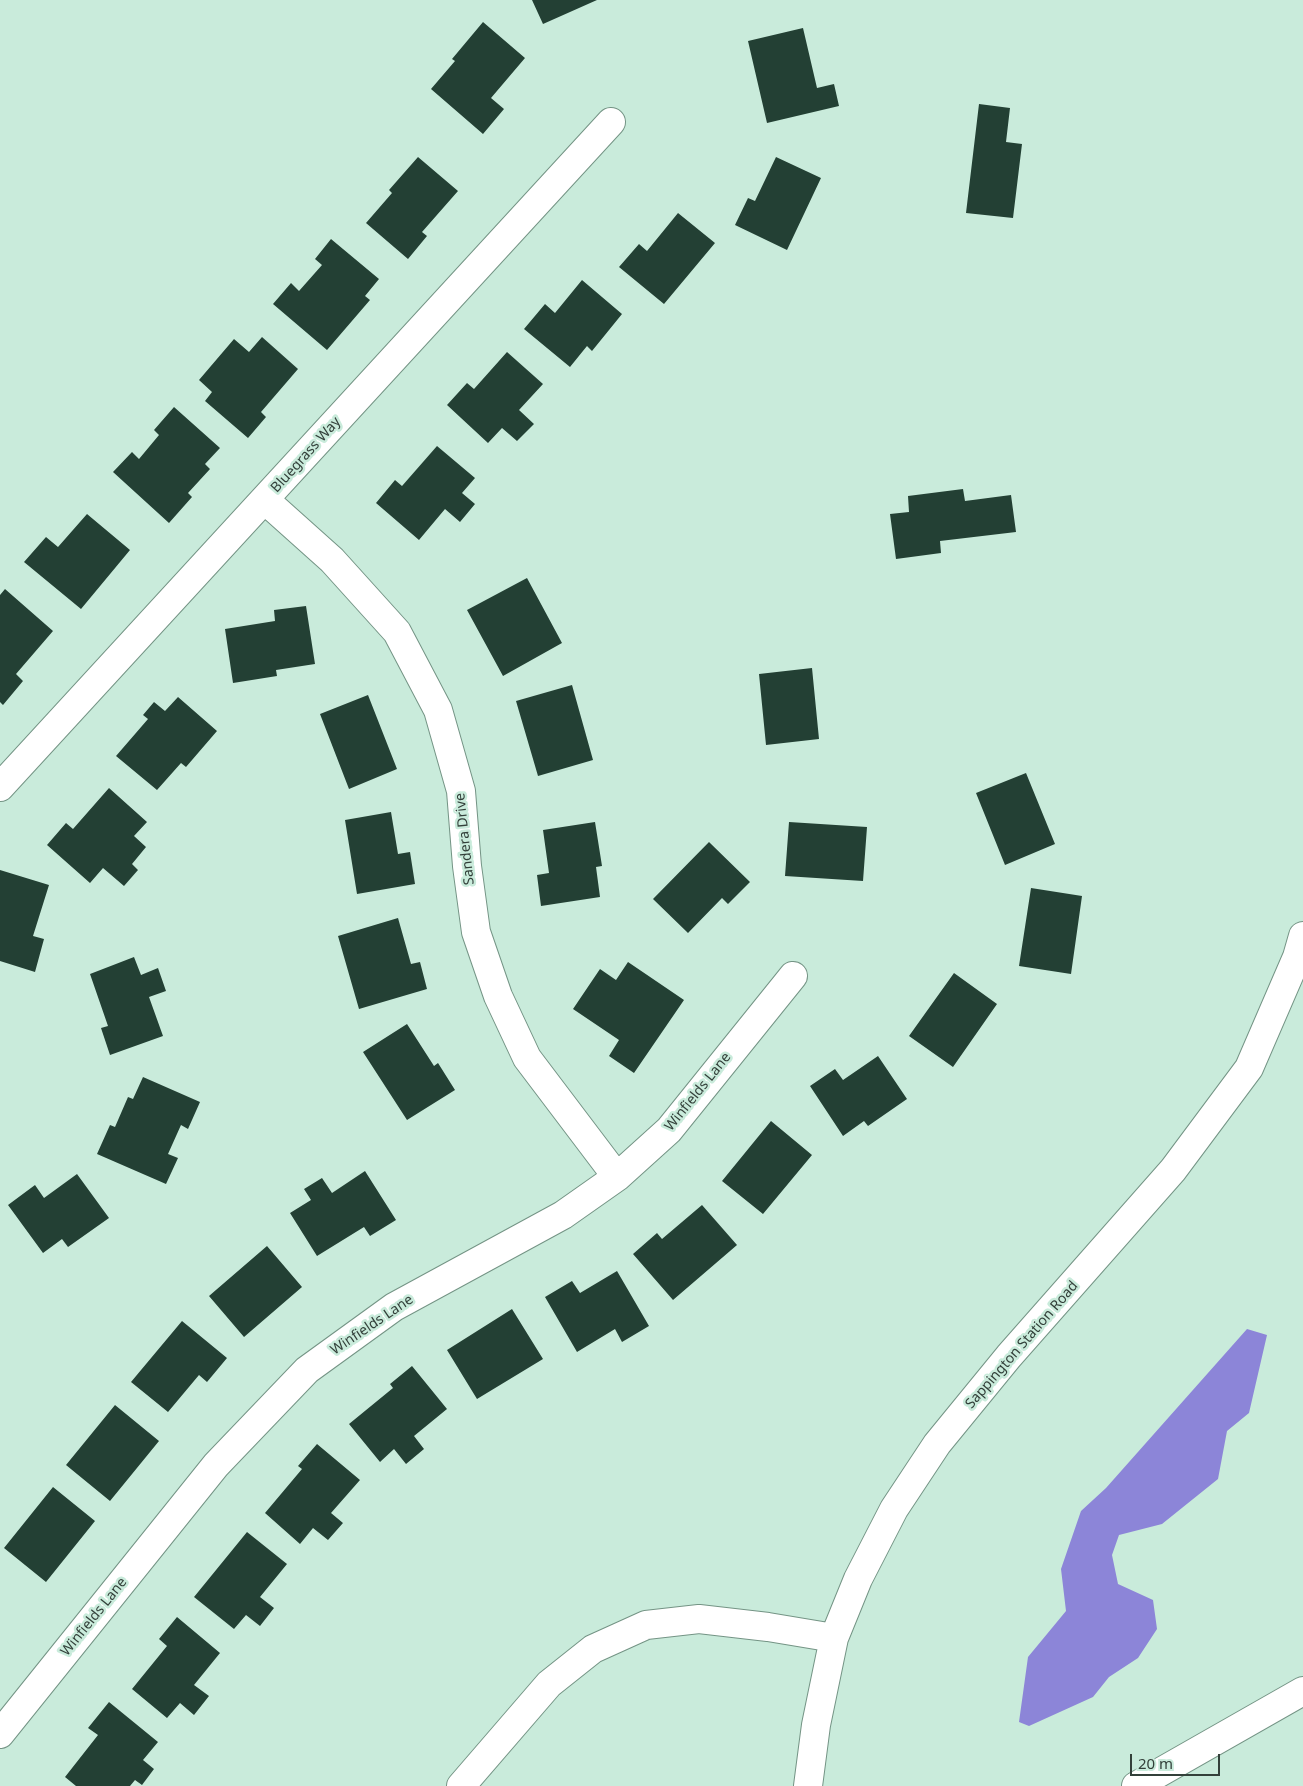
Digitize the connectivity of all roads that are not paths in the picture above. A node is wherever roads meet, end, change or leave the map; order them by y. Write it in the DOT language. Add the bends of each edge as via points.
graph roads {
  1 [pos="610,122"];
  2 [pos="265,500"];
  3 [pos="0,786"];
  4 [pos="1303,936"];
  5 [pos="793,976"];
  6 [pos="617,1176"];
  7 [pos="834,1638"];
  8 [pos="1303,1691"];
  9 [pos="0,1734"];
  10 [pos="461,1786"];
  11 [pos="808,1786"];
  12 [pos="1136,1786"];
  1 -- 2 [label="main road, Bluegrass Way"];
  2 -- 3 [label="main road, Bluegrass Way"];
  2 -- 6 [label="main road, Sandera Drive" via="332,560 397,632 438,710 461,791 476,932 498,996 527,1058"];
  4 -- 7 [label="main road, Sappington Station Road" via="1297,958 1249,1068 1173,1170 1009,1356 937,1444 894,1509 858,1579"];
  5 -- 6 [label="main road, Winfields Lane" via="669,1130"];
  6 -- 9 [label="main road, Winfields Lane" via="563,1215 394,1307 307,1370 216,1465"];
  7 -- 10 [label="main road" via="699,1619 646,1625 593,1648 549,1684"];
  7 -- 11 [label="main road, Sappington Station Road" via="816,1725"];
  8 -- 12 [label="main road"];
}
